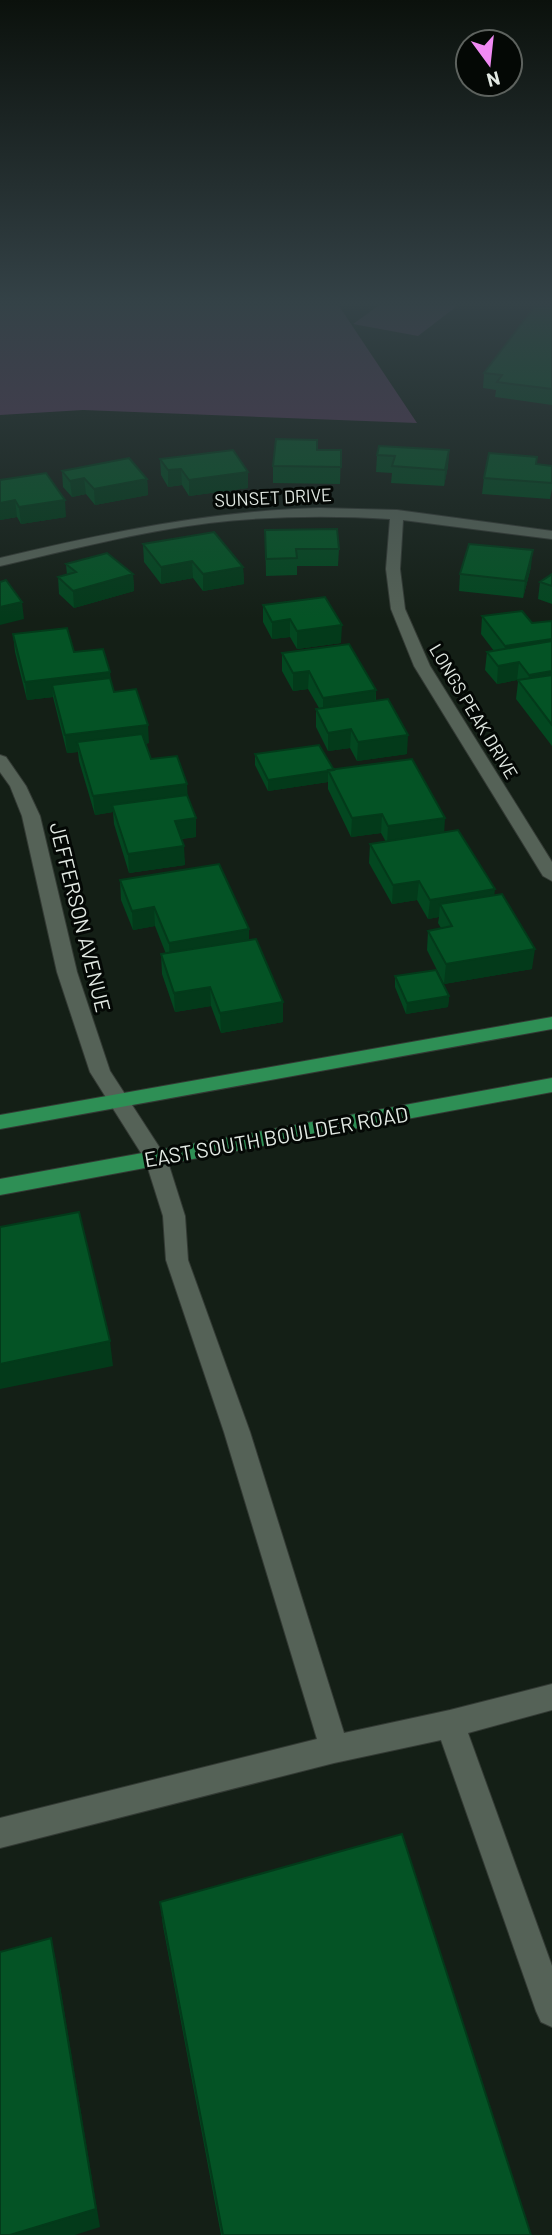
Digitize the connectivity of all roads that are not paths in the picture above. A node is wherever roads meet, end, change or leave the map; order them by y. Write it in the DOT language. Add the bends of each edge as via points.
graph roads {
  1 [pos="397,514"];
  2 [pos="552,535"];
  3 [pos="0,562"];
  4 [pos="0,760"];
  5 [pos="552,876"];
  6 [pos="552,1023"];
  7 [pos="552,1085"];
  8 [pos="117,1101"];
  9 [pos="0,1122"];
  10 [pos="156,1159"];
  11 [pos="0,1187"];
  12 [pos="552,1697"];
  13 [pos="450,1724"];
  14 [pos="334,1748"];
  15 [pos="0,1833"];
  16 [pos="552,2011"];
  1 -- 2 [label="street, SUNSET DRIVE"];
  1 -- 3 [label="street, SUNSET DRIVE" via="239,516 133,532"];
  1 -- 5 [label="street, LONGS PEAK DRIVE" via="393,569 398,609 422,666"];
  4 -- 8 [label="street, JEFFERSON AVENUE" via="19,786 31,816 67,972 100,1072"];
  6 -- 8 [label="main road"];
  7 -- 10 [label="main road, EAST SOUTH BOULDER ROAD"];
  8 -- 9 [label="main road"];
  8 -- 10 [label="street, JEFFERSON AVENUE"];
  10 -- 11 [label="main road, EAST SOUTH BOULDER ROAD"];
  10 -- 14 [label="street, JEFFERSON AVENUE" via="174,1216 177,1260 237,1433"];
  12 -- 13 [label="street"];
  13 -- 14 [label="street"];
  13 -- 16 [label="street"];
  14 -- 15 [label="street"];
}
